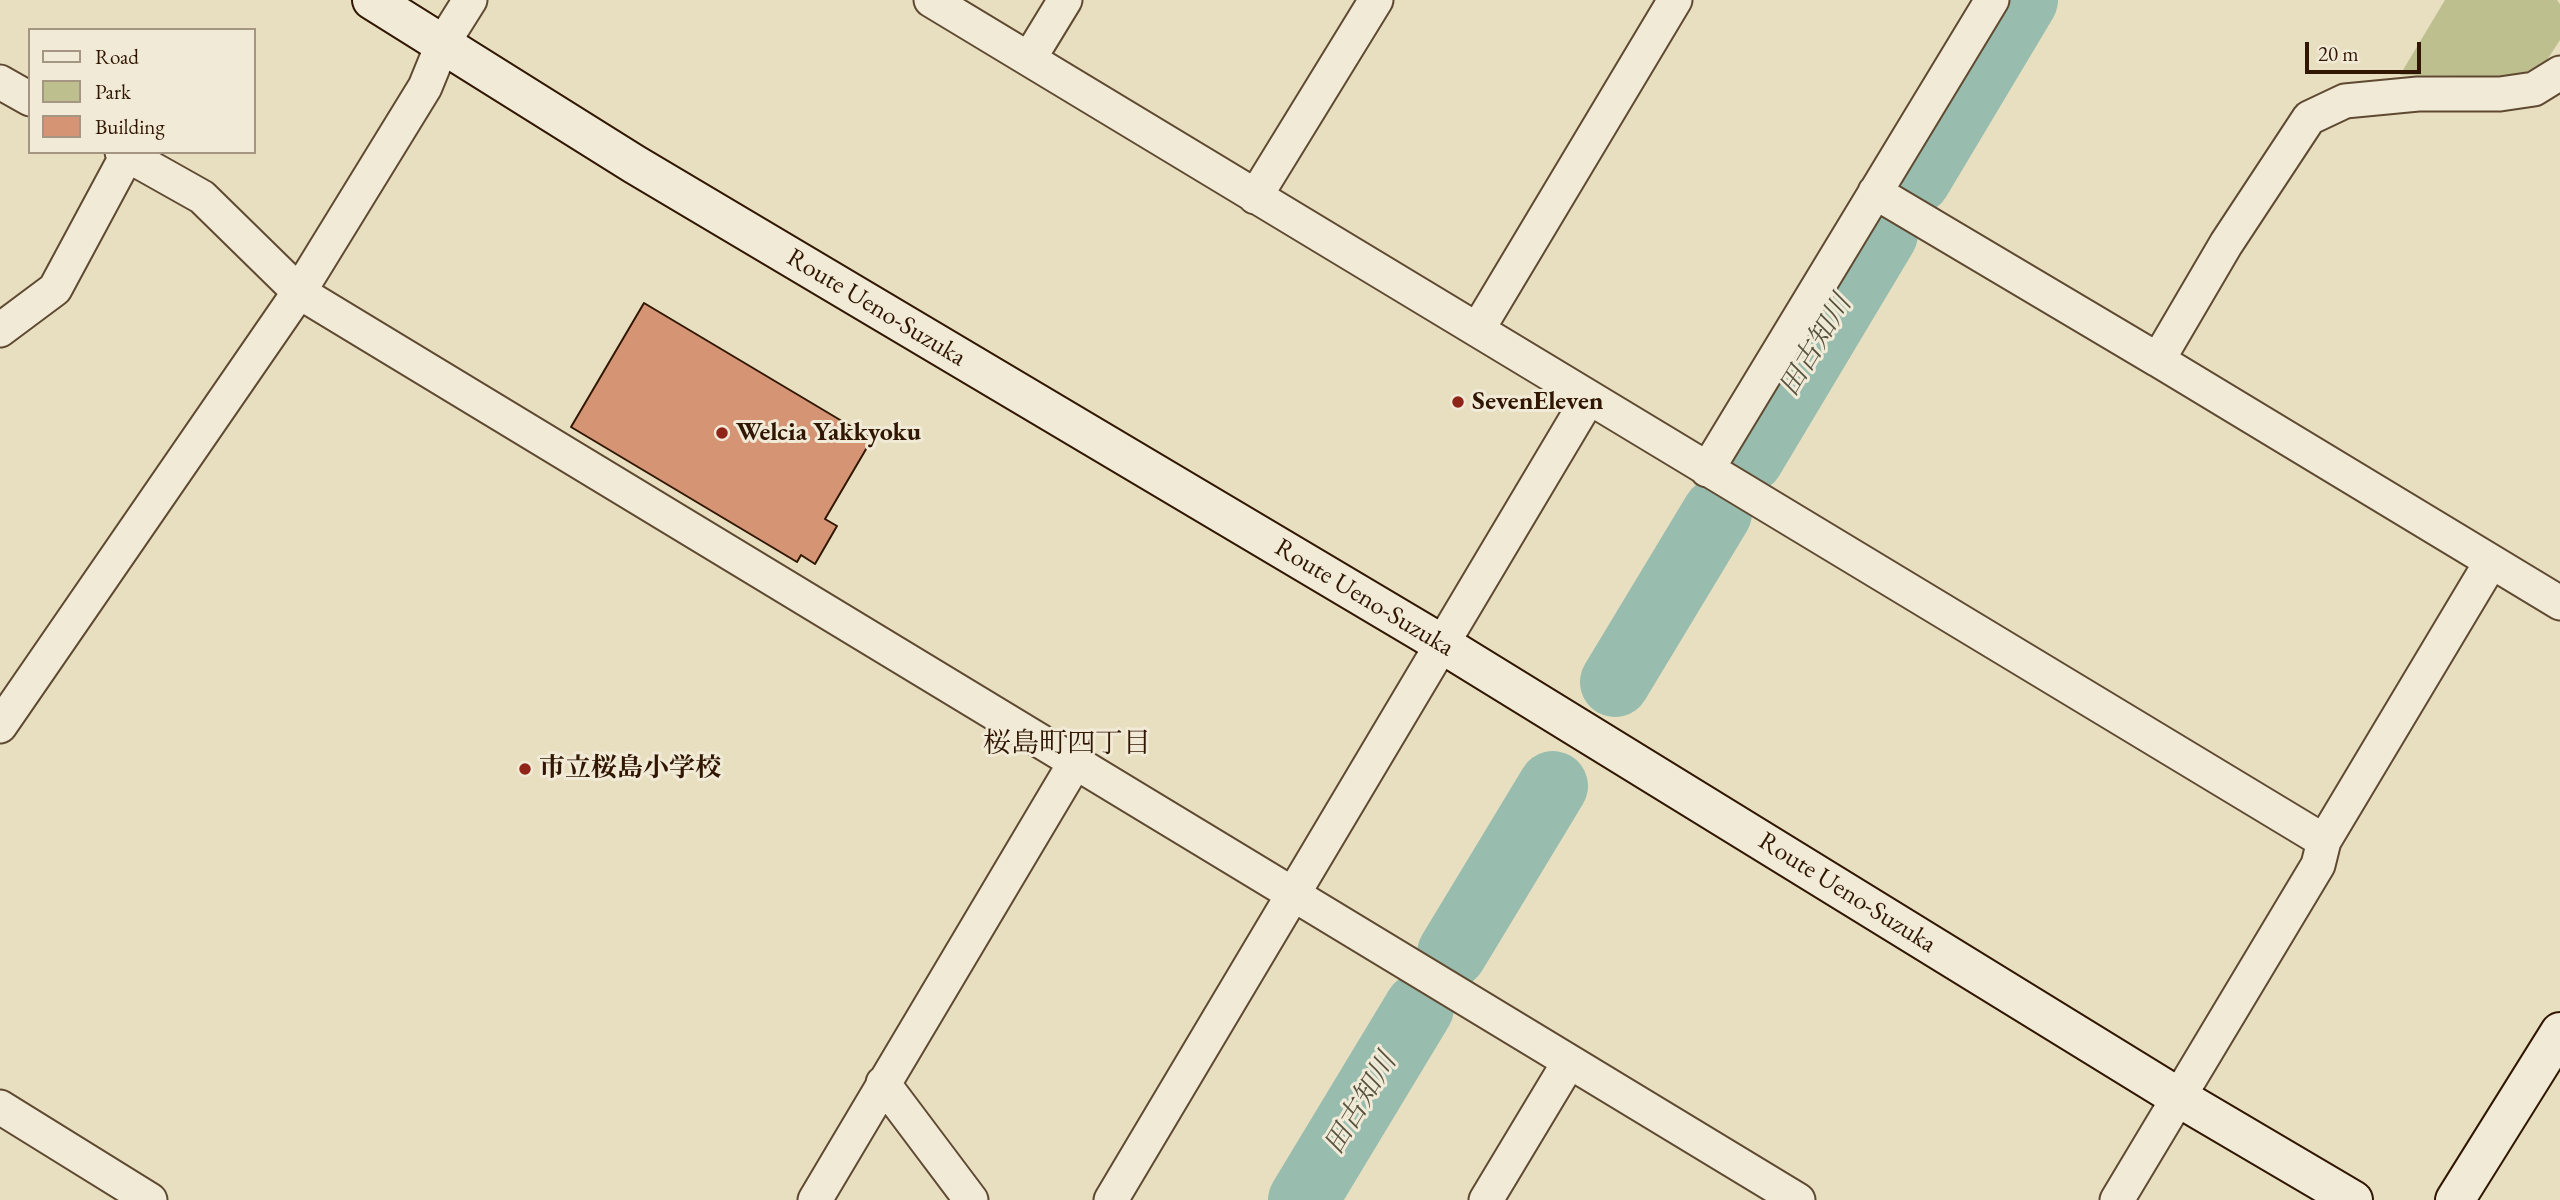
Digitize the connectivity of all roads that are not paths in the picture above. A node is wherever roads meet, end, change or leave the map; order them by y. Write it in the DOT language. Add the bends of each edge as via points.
graph roads {
  1 [pos="372,0"];
  2 [pos="470,0"];
  3 [pos="931,0"];
  4 [pos="1065,0"];
  5 [pos="1376,0"];
  6 [pos="1675,0"];
  7 [pos="1992,0"];
  8 [pos="443,43"];
  9 [pos="1029,59"];
  10 [pos="2560,73"];
  11 [pos="0,82"];
  12 [pos="28,98"];
  13 [pos="124,154"];
  14 [pos="1875,192"];
  15 [pos="1255,197"];
  16 [pos="299,292"];
  17 [pos="1478,329"];
  18 [pos="0,330"];
  19 [pos="2158,360"];
  20 [pos="1588,399"];
  21 [pos="1707,470"];
  22 [pos="2491,562"];
  23 [pos="2560,603"];
  24 [pos="1442,644"];
  25 [pos="0,726"];
  26 [pos="1076,761"];
  27 [pos="2324,841"];
  28 [pos="1294,895"];
  29 [pos="2560,1032"];
  30 [pos="1569,1062"];
  31 [pos="883,1083"];
  32 [pos="2178,1097"];
  33 [pos="0,1107"];
  34 [pos="150,1200"];
  35 [pos="815,1200"];
  36 [pos="971,1200"];
  37 [pos="1111,1200"];
  38 [pos="1486,1200"];
  39 [pos="1796,1200"];
  40 [pos="2117,1200"];
  41 [pos="2353,1200"];
  42 [pos="2455,1200"];
  1 -- 8 [label="main road, Route Ueno-Suzuka"];
  2 -- 8 [label="street"];
  3 -- 9 [label="street"];
  4 -- 9 [label="street"];
  5 -- 15 [label="street"];
  6 -- 17 [label="street"];
  7 -- 14 [label="street"];
  8 -- 16 [label="street" via="425,87"];
  8 -- 24 [label="main road, Route Ueno-Suzuka" via="646,171"];
  9 -- 15 [label="street"];
  10 -- 19 [label="street" via="2534,89 2345,101 2309,118 2226,244"];
  11 -- 12 [label="street"];
  13 -- 16 [label="street" via="202,197"];
  13 -- 18 [label="street" via="55,289"];
  14 -- 19 [label="street"];
  14 -- 21 [label="street"];
  15 -- 17 [label="street"];
  16 -- 25 [label="street"];
  16 -- 26 [label="street"];
  17 -- 20 [label="street"];
  19 -- 22 [label="street"];
  20 -- 21 [label="street"];
  20 -- 24 [label="street"];
  21 -- 27 [label="street"];
  22 -- 23 [label="street"];
  22 -- 27 [label="street"];
  24 -- 28 [label="street"];
  24 -- 32 [label="main road, Route Ueno-Suzuka"];
  26 -- 28 [label="street"];
  26 -- 31 [label="street"];
  27 -- 32 [label="street" via="2318,865"];
  28 -- 30 [label="street"];
  28 -- 37 [label="street"];
  29 -- 42 [label="main road"];
  30 -- 38 [label="street"];
  30 -- 39 [label="street"];
  31 -- 35 [label="street"];
  31 -- 36 [label="street"];
  32 -- 40 [label="street"];
  32 -- 41 [label="main road, Route Ueno-Suzuka"];
  33 -- 34 [label="street"];
}
